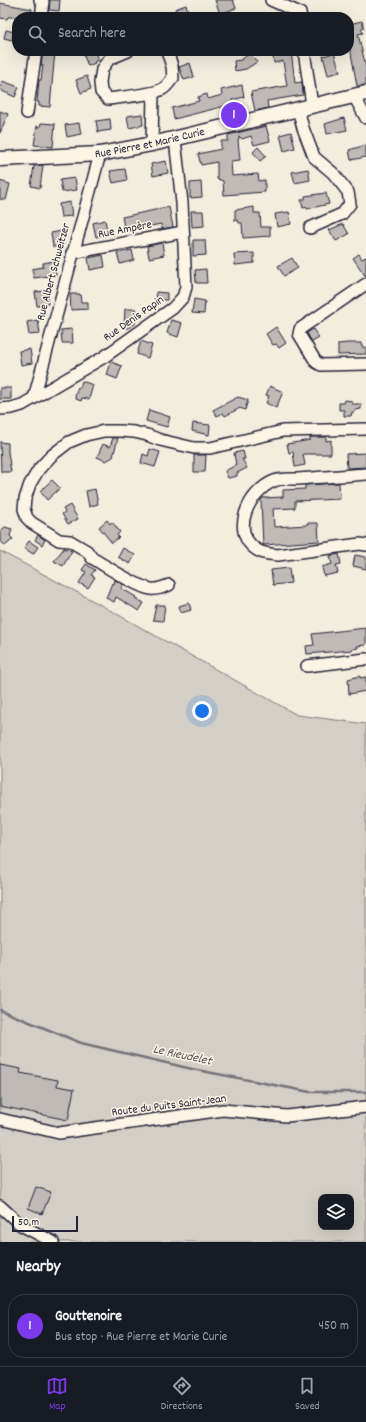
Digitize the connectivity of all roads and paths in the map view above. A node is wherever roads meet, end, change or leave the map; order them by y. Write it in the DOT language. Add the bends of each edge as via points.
graph roads {
  1 [pos="40,0"];
  2 [pos="271,0"];
  3 [pos="42,12"];
  4 [pos="298,12"];
  5 [pos="35,56"];
  6 [pos="116,56"];
  7 [pos="169,56"];
  8 [pos="304,56"];
  9 [pos="153,94"];
  10 [pos="360,94"];
  11 [pos="305,107"];
  12 [pos="27,113"];
  13 [pos="366,118"];
  14 [pos="175,139"];
  15 [pos="152,144"];
  16 [pos="100,154"];
  17 [pos="0,160"];
  18 [pos="310,228"];
  19 [pos="183,232"];
  20 [pos="72,253"];
  21 [pos="366,284"];
  22 [pos="366,364"];
  23 [pos="34,398"];
  24 [pos="0,409"];
  25 [pos="366,429"];
  26 [pos="366,474"];
  27 [pos="366,545"];
  28 [pos="169,585"];
  29 [pos="366,659"];
  30 [pos="307,666"];
  31 [pos="366,1107"];
  32 [pos="0,1119"];
  33 [pos="0,1206"];
  34 [pos="53,1242"];
  1 -- 3 [label="street" via="43,2"];
  2 -- 4 [label="street"];
  5 -- 12 [label="street"];
  6 -- 9 [label="street" via="109,59 102,69 101,92 108,99"];
  7 -- 9 [label="street" via="173,78 164,89"];
  8 -- 11 [label="street"];
  9 -- 15 [label="street"];
  10 -- 11 [label="main road, Rue Pierre et Marie Curie"];
  10 -- 13 [label="street"];
  11 -- 14 [label="main road, Rue Pierre et Marie Curie"];
  11 -- 18 [label="street" via="303,128 314,157 334,173 348,192 350,204 342,214"];
  14 -- 15 [label="main road, Rue Pierre et Marie Curie"];
  14 -- 19 [label="street, Rue Denis Papin"];
  15 -- 16 [label="main road, Rue Pierre et Marie Curie"];
  16 -- 17 [label="main road, Rue Pierre et Marie Curie"];
  16 -- 20 [label="street, Rue Albert Schweitzer"];
  19 -- 20 [label="street, Rue Ampère"];
  19 -- 23 [label="street, Rue Denis Papin" via="186,287 183,297 173,308 104,357"];
  20 -- 23 [label="street, Rue Albert Schweitzer"];
  21 -- 22 [label="street" via="300,329 299,334 316,362 322,365"];
  23 -- 24 [label="street, Rue Denis Papin" via="17,407"];
  25 -- 28 [label="street" via="283,431 210,448 194,448 134,432 104,431 70,442 51,456 30,484 24,509 27,518 59,540 70,541 87,551 92,558 141,586 159,589"];
  26 -- 27 [label="street" via="275,480 252,498 244,514 243,524 249,542 266,554 278,555"];
  29 -- 30 [label="street"];
  31 -- 32 [label="street, Route du Puits Saint-Jean" via="287,1116 223,1110 59,1133"];
  33 -- 34 [label="street" via="21,1226"];
}
